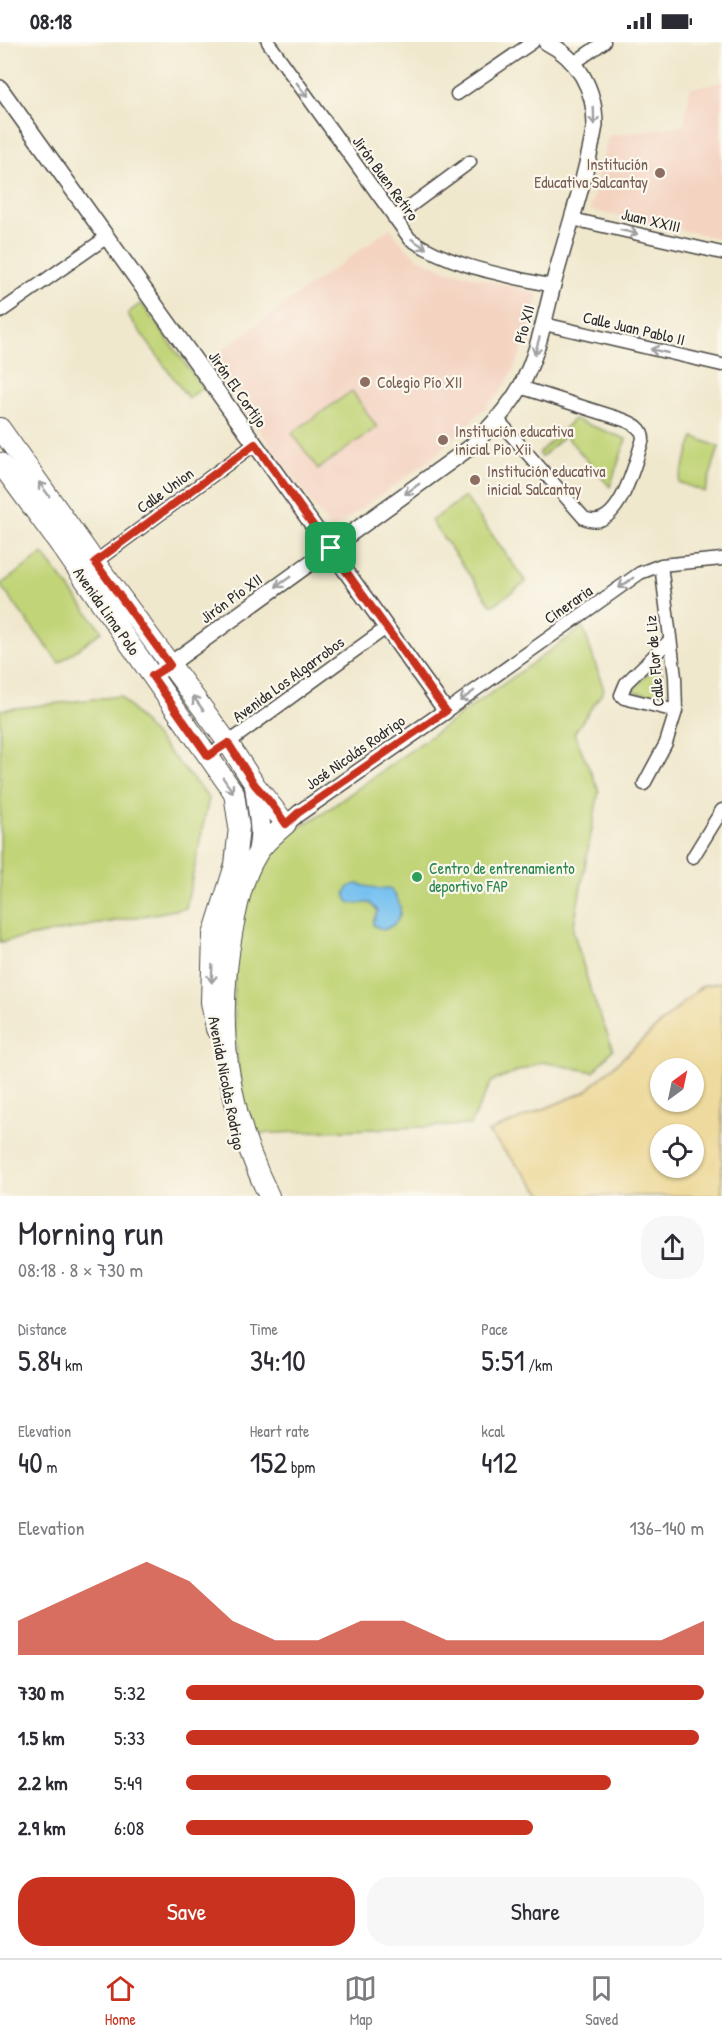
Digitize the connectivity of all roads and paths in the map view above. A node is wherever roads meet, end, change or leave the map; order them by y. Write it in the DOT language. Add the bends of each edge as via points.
graph roads {
  1 [pos="268,42"];
  2 [pos="533,42"];
  3 [pos="546,42"];
  4 [pos="604,42"];
  5 [pos="574,63"];
  6 [pos="0,88"];
  7 [pos="457,94"];
  8 [pos="470,162"];
  9 [pos="394,218"];
  10 [pos="572,219"];
  11 [pos="107,237"];
  12 [pos="722,253"];
  13 [pos="553,286"];
  14 [pos="0,312"];
  15 [pos="544,324"];
  16 [pos="722,352"];
  17 [pos="719,365"];
  18 [pos="520,387"];
  19 [pos="498,420"];
  20 [pos="0,428"];
  21 [pos="255,444"];
  22 [pos="0,463"];
  23 [pos="61,513"];
  24 [pos="44,525"];
  25 [pos="331,548"];
  26 [pos="722,558"];
  27 [pos="95,562"];
  28 [pos="661,565"];
  29 [pos="386,628"];
  30 [pos="669,641"];
  31 [pos="170,665"];
  32 [pos="152,676"];
  33 [pos="446,711"];
  34 [pos="676,711"];
  35 [pos="228,743"];
  36 [pos="208,756"];
  37 [pos="644,784"];
  38 [pos="255,785"];
  39 [pos="722,810"];
  40 [pos="286,824"];
  41 [pos="258,852"];
  42 [pos="693,857"];
  43 [pos="211,1002"];
  44 [pos="256,1196"];
  45 [pos="269,1196"];
  1 -- 9 [label="street, Jirón Buen Retiro, one-way"];
  2 -- 7 [label="street"];
  3 -- 5 [label="street, Pío XII"];
  4 -- 5 [label="street"];
  5 -- 10 [label="street, Pío XII, one-way" via="588,86 595,125"];
  6 -- 11 [label="street, Jirón El Cortijo"];
  8 -- 9 [label="street"];
  9 -- 13 [label="street, Jirón Buen Retiro, one-way" via="410,238 444,257"];
  10 -- 12 [label="street, Juan XXIII, one-way"];
  10 -- 13 [label="street, Pío XII"];
  11 -- 14 [label="street"];
  11 -- 21 [label="street, Jirón El Cortijo"];
  13 -- 15 [label="street, Pío XII"];
  17 -- 15 [label="street, Calle Juan Pablo II, one-way"];
  15 -- 18 [label="street, Pío XII, one-way"];
  16 -- 17 [label="street"];
  18 -- 19 [label="street, Pío XII"];
  18 -- 19 [label="street" via="639,428 643,439 618,504 597,521 584,518"];
  19 -- 25 [label="street, Pío XII, one-way" via="472,446"];
  23 -- 20 [label="main road, Avenida Lima Polo, one-way"];
  21 -- 25 [label="street, Jirón El Cortijo"];
  21 -- 27 [label="street, Calle Union"];
  22 -- 24 [label="main road, Avenida Lima Polo"];
  23 -- 24 [label="main road"];
  23 -- 27 [label="main road, Avenida Lima Polo"];
  24 -- 32 [label="main road, Avenida Lima Polo"];
  25 -- 29 [label="street, Jirón El Cortijo"];
  25 -- 31 [label="street, Jirón Pío XII, one-way"];
  26 -- 28 [label="street, Cineraria"];
  27 -- 31 [label="main road, Avenida Lima Polo"];
  28 -- 30 [label="street, Calle Flor de Liz"];
  28 -- 33 [label="street, Cineraria, one-way" via="640,573"];
  29 -- 33 [label="street, Jirón El Cortijo"];
  29 -- 35 [label="street, Avenida Los Algarrobos"];
  30 -- 34 [label="street, Calle Flor de Liz"];
  30 -- 34 [label="street" via="626,683 621,695"];
  31 -- 32 [label="street, Jirón Pío XII"];
  35 -- 31 [label="main road, Avenida Lima Polo, one-way"];
  32 -- 36 [label="main road, Avenida Lima Polo"];
  33 -- 40 [label="street, José Nicolás Rodrigo"];
  34 -- 37 [label="street, Calle Flor de Liz" via="666,743"];
  35 -- 36 [label="street, Avenida Los Algarrobos"];
  35 -- 38 [label="main road, Avenida Lima Polo"];
  36 -- 43 [label="main road, Avenida Lima Polo, one-way" via="234,793 239,827 235,865 213,935"];
  38 -- 40 [label="main road, Avenida Lima Polo"];
  38 -- 41 [label="main road, Avenida Lima Polo" via="261,816"];
  39 -- 42 [label="street"];
  40 -- 41 [label="main road, Avenida Nicolàs Rodrigo"];
  41 -- 45 [label="main road, Avenida Nicolàs Rodrigo" via="237,907 224,1028 237,1115"];
  43 -- 44 [label="main road, Avenida Nicolàs Rodrigo" via="230,1116"];
}
